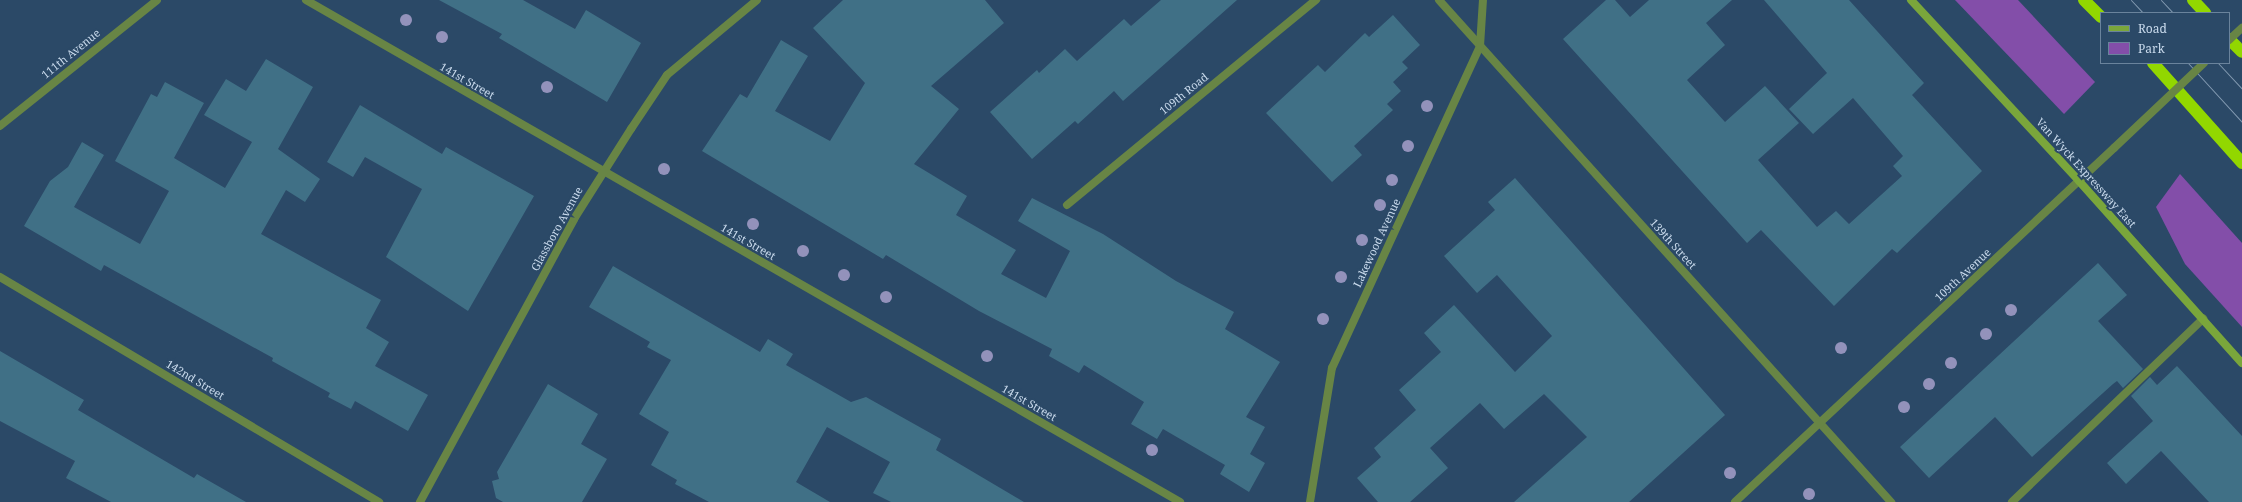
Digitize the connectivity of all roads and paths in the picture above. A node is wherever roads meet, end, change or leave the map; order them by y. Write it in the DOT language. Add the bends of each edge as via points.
graph roads {
  1 [pos="156,0"];
  2 [pos="306,0"];
  3 [pos="757,0"];
  4 [pos="1316,0"];
  5 [pos="1439,0"];
  6 [pos="1483,0"];
  7 [pos="1911,0"];
  8 [pos="2084,0"];
  9 [pos="2096,0"];
  10 [pos="2193,0"];
  11 [pos="2107,12"];
  12 [pos="2204,12"];
  13 [pos="2100,16"];
  14 [pos="2242,28"];
  15 [pos="2230,38"];
  16 [pos="2230,40"];
  17 [pos="1480,46"];
  18 [pos="2242,52"];
  19 [pos="2147,64"];
  20 [pos="2154,64"];
  21 [pos="2203,64"];
  22 [pos="0,126"];
  23 [pos="2219,137"];
  24 [pos="2242,162"];
  25 [pos="602,172"];
  26 [pos="2079,181"];
  27 [pos="1067,205"];
  28 [pos="0,277"];
  29 [pos="2203,319"];
  30 [pos="2242,363"];
  31 [pos="1820,423"];
  32 [pos="380,502"];
  33 [pos="420,502"];
  34 [pos="1180,502"];
  35 [pos="1310,502"];
  36 [pos="1735,502"];
  37 [pos="1891,502"];
  38 [pos="2012,502"];
  1 -- 22 [label="street, 111th Avenue"];
  2 -- 25 [label="street, 141st Street"];
  3 -- 25 [label="street, Glassboro Avenue" via="667,75"];
  4 -- 27 [label="street, 109th Road"];
  5 -- 17 [label="street, 139th Street"];
  6 -- 17 [label="street, Lakewood Avenue"];
  7 -- 26 [label="main road, Van Wyck Expressway East"];
  8 -- 13 [label="highway"];
  9 -- 11 [label="highway"];
  10 -- 12 [label="highway"];
  14 -- 15 [label="street, bridge"];
  16 -- 18 [label="highway"];
  17 -- 31 [label="street, 139th Street"];
  17 -- 35 [label="street, Lakewood Avenue" via="1332,368"];
  19 -- 23 [label="highway"];
  20 -- 23 [label="highway"];
  21 -- 26 [label="street, 109th Avenue, bridge"];
  23 -- 24 [label="highway"];
  25 -- 33 [label="street, Glassboro Avenue"];
  25 -- 34 [label="street, 141st Street"];
  26 -- 29 [label="main road, Van Wyck Expressway East"];
  26 -- 31 [label="street, 109th Avenue"];
  28 -- 32 [label="street, 142nd Street"];
  29 -- 30 [label="main road, Van Wyck Expressway East"];
  29 -- 38 [label="street"];
  31 -- 36 [label="street, 109th Avenue"];
  31 -- 37 [label="street, 139th Street"];
}
